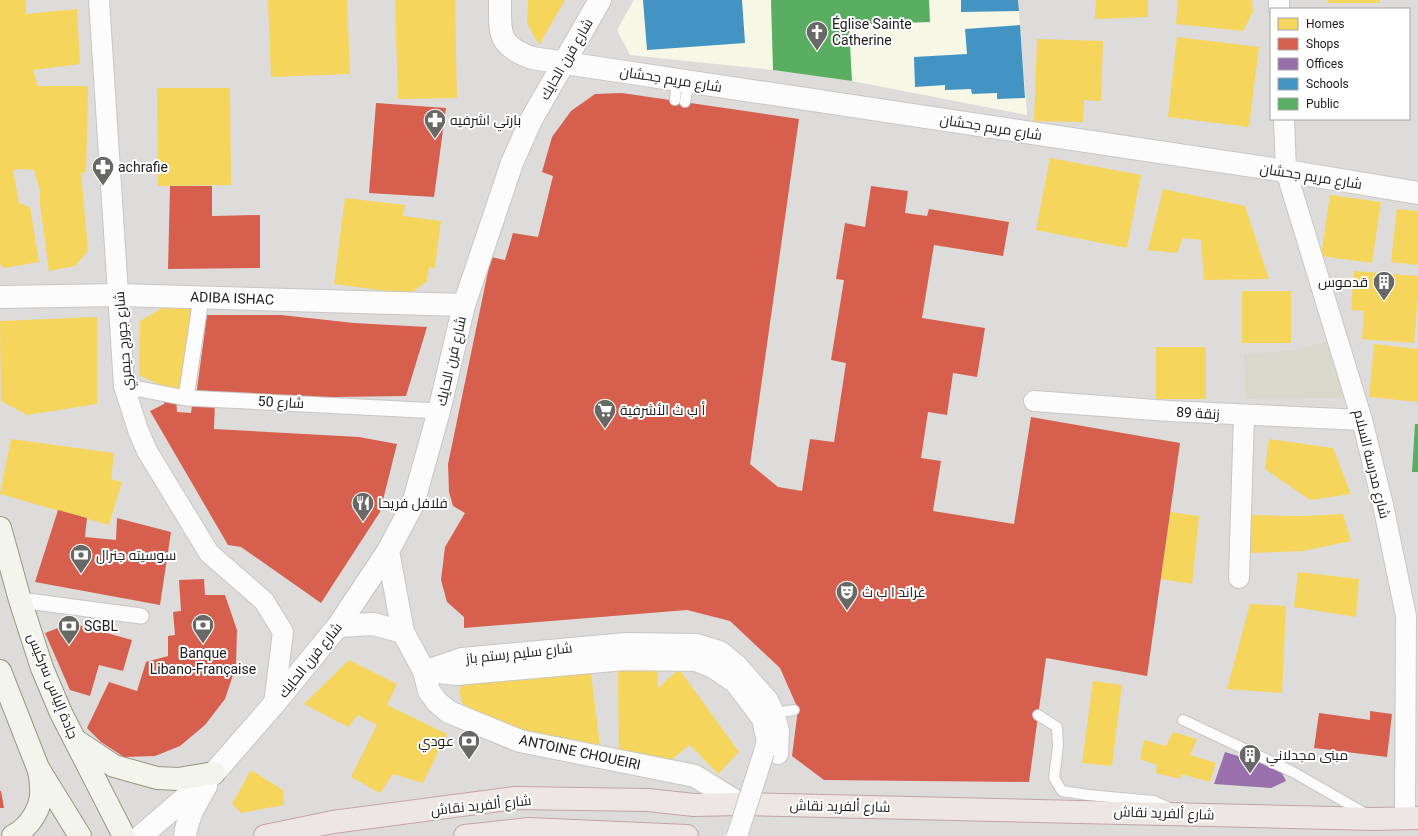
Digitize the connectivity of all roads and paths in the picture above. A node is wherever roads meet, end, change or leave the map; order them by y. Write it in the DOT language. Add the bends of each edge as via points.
graph roads {
  1 [pos="99,0"];
  2 [pos="500,0"];
  3 [pos="600,0"];
  4 [pos="564,62"];
  5 [pos="1284,120"];
  6 [pos="1286,171"];
  7 [pos="1418,193"];
  8 [pos="119,295"];
  9 [pos="0,297"];
  10 [pos="201,298"];
  11 [pos="464,304"];
  12 [pos="124,386"];
  13 [pos="186,398"];
  14 [pos="1034,401"];
  15 [pos="439,411"];
  16 [pos="1244,415"];
  17 [pos="1362,420"];
  18 [pos="0,528"];
  19 [pos="388,551"];
  20 [pos="1239,578"];
  21 [pos="20,600"];
  22 [pos="141,616"];
  23 [pos="1412,616"];
  24 [pos="338,626"];
  25 [pos="403,632"];
  26 [pos="0,671"];
  27 [pos="424,671"];
  28 [pos="274,704"];
  29 [pos="794,710"];
  30 [pos="774,713"];
  31 [pos="1038,715"];
  32 [pos="1183,720"];
  33 [pos="74,740"];
  34 [pos="771,753"];
  35 [pos="38,768"];
  36 [pos="214,773"];
  37 [pos="740,804"];
  38 [pos="1183,814"];
  39 [pos="1412,818"];
  40 [pos="1375,819"];
  41 [pos="529,829"];
  42 [pos="13,836"];
  43 [pos="80,836"];
  44 [pos="124,836"];
  45 [pos="141,836"];
  46 [pos="185,836"];
  47 [pos="265,836"];
  48 [pos="465,836"];
  49 [pos="503,836"];
  50 [pos="687,836"];
  51 [pos="737,836"];
  52 [pos="752,836"];
  1 -- 8 [label="street, شارع جورج حيمري"];
  2 -- 4 [label="street, شارع مريم جحشان" via="500,30 506,44 532,58"];
  3 -- 4 [label="street, شارع فرن الحايك"];
  4 -- 6 [label="street, شارع مريم جحشان" via="681,91"];
  4 -- 11 [label="street, شارع فرن الحايك" via="531,120 512,163"];
  5 -- 6 [label="street, شارع مدرسة السلام"];
  6 -- 7 [label="street, شارع مريم جحشان"];
  6 -- 17 [label="street, شارع مدرسة السلام"];
  8 -- 9 [label="street, ADIBA ISHAC"];
  8 -- 10 [label="street, ADIBA ISHAC"];
  8 -- 12 [label="street, شارع جورج حيمري"];
  10 -- 11 [label="street, ADIBA ISHAC"];
  10 -- 13 [label="street"];
  11 -- 15 [label="street, شارع فرن الحايك"];
  12 -- 13 [label="street, شارع 50"];
  12 -- 28 [label="street, شارع جورج حيمري" via="147,451 209,552 264,601 283,632"];
  13 -- 15 [label="street, شارع 50"];
  14 -- 16 [label="street, زنقة 89"];
  15 -- 19 [label="street, شارع فرن الحايك" via="413,504"];
  16 -- 17 [label="street, زنقة 89"];
  16 -- 20 [label="street"];
  17 -- 23 [label="street, شارع مدرسة السلام"];
  18 -- 21 [label="main road, جادة إلياس سركيس"];
  19 -- 24 [label="street, شارع فرن الحايك"];
  19 -- 25 [label="street, ANTOINE CHOUEIRI"];
  21 -- 22 [label="street"];
  21 -- 33 [label="main road, جادة إلياس سركيس" via="42,668"];
  23 -- 39 [label="street, شارع مدرسة السلام"];
  24 -- 25 [label="street" via="373,624"];
  24 -- 28 [label="street, شارع فرن الحايك"];
  25 -- 27 [label="street, ANTOINE CHOUEIRI"];
  26 -- 35 [label="main road"];
  27 -- 30 [label="street, شارع سليم رستم باز" via="470,657 626,643 697,644 720,651 737,665 768,700"];
  27 -- 34 [label="street, شارع سليم رستم باز" via="457,674 625,660 696,661 713,668 740,689 762,719"];
  27 -- 37 [label="street, ANTOINE CHOUEIRI" via="429,691 449,712 520,741 695,776"];
  28 -- 36 [label="street, شارع فرن الحايك"];
  29 -- 30 [label="lane"];
  30 -- 34 [label="street, شارع سليم رستم باز" via="779,730"];
  31 -- 38 [label="lane" via="1057,726 1058,746 1054,778 1062,791 1154,801"];
  32 -- 40 [label="lane" via="1293,772"];
  33 -- 36 [label="main road" via="114,766 157,778 178,779"];
  33 -- 44 [label="main road, جادة إلياس سركيس"];
  34 -- 51 [label="street, شارع سليم رستم باز, bridge"];
  34 -- 52 [label="street, شارع سليم رستم باز"];
  35 -- 42 [label="main road" via="42,788 36,813 28,824"];
  35 -- 43 [label="main road"];
  36 -- 45 [label="street"];
  36 -- 46 [label="street" via="194,807"];
  37 -- 38 [label="highway, شارع ألفريد نقاش"];
  37 -- 47 [label="highway, شارع ألفريد نقاش" via="694,805 648,800 515,798 333,822"];
  38 -- 40 [label="highway, شارع ألفريد نقاش"];
  39 -- 40 [label="highway, شارع ألفريد نقاش"];
  41 -- 48 [label="highway, شارع ألفريد نقاش"];
  41 -- 49 [label="highway"];
  41 -- 50 [label="highway, شارع ألفريد نقاش"];
}
